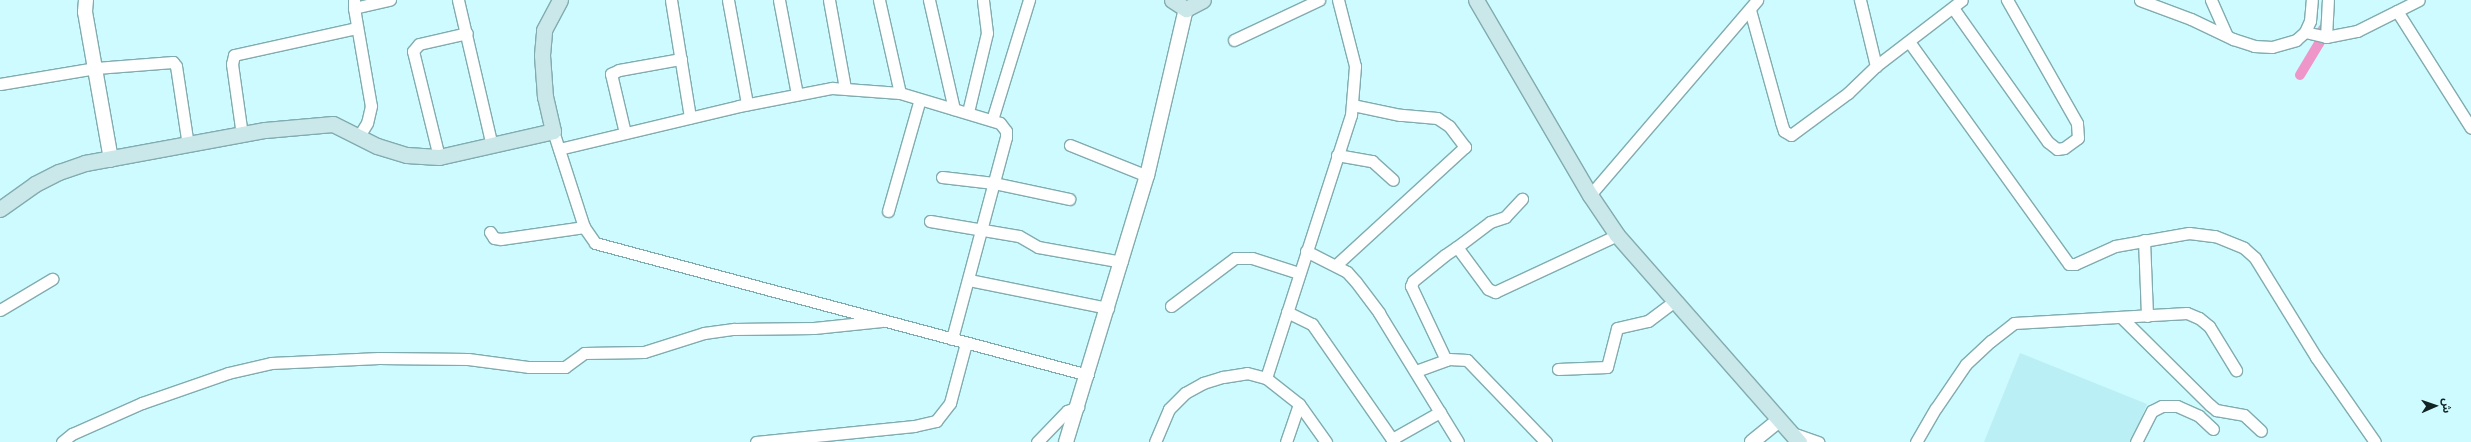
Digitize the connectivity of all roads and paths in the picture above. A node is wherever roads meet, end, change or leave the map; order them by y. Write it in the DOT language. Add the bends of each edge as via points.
graph roads {
  1 [pos="86,0"];
  2 [pos="390,0"];
  3 [pos="458,0"];
  4 [pos="560,0"];
  5 [pos="671,0"];
  6 [pos="728,0"];
  7 [pos="779,0"];
  8 [pos="829,0"];
  9 [pos="879,0"];
  10 [pos="929,0"];
  11 [pos="983,0"];
  12 [pos="1029,0"];
  13 [pos="1172,0"];
  14 [pos="1203,0"];
  15 [pos="1319,0"];
  16 [pos="1338,0"];
  17 [pos="1476,0"];
  18 [pos="1757,0"];
  19 [pos="1860,0"];
  20 [pos="1962,0"];
  21 [pos="2007,0"];
  22 [pos="2140,0"];
  23 [pos="2211,0"];
  24 [pos="2312,0"];
  25 [pos="2328,0"];
  26 [pos="2419,0"];
  27 [pos="354,4"];
  28 [pos="1952,8"];
  29 [pos="1186,9"];
  30 [pos="1750,10"];
  31 [pos="2397,11"];
  32 [pos="357,28"];
  33 [pos="2305,32"];
  34 [pos="467,34"];
  35 [pos="2227,36"];
  36 [pos="2323,36"];
  37 [pos="1234,40"];
  38 [pos="1910,43"];
  39 [pos="681,59"];
  40 [pos="1876,66"];
  41 [pos="96,68"];
  42 [pos="0,84"];
  43 [pos="845,88"];
  44 [pos="900,93"];
  45 [pos="797,94"];
  46 [pos="920,99"];
  47 [pos="747,104"];
  48 [pos="1352,105"];
  49 [pos="954,109"];
  50 [pos="968,112"];
  51 [pos="690,117"];
  52 [pos="992,120"];
  53 [pos="2471,128"];
  54 [pos="553,131"];
  55 [pos="625,133"];
  56 [pos="242,134"];
  57 [pos="359,136"];
  58 [pos="188,145"];
  59 [pos="1070,145"];
  60 [pos="492,146"];
  61 [pos="559,149"];
  62 [pos="1337,155"];
  63 [pos="439,156"];
  64 [pos="111,160"];
  65 [pos="1147,176"];
  66 [pos="942,177"];
  67 [pos="1393,180"];
  68 [pos="994,183"];
  69 [pos="1590,195"];
  70 [pos="1068,199"];
  71 [pos="1522,199"];
  72 [pos="0,209"];
  73 [pos="888,211"];
  74 [pos="930,221"];
  75 [pos="584,228"];
  76 [pos="981,230"];
  77 [pos="490,232"];
  78 [pos="1617,235"];
  79 [pos="2144,240"];
  80 [pos="1457,247"];
  81 [pos="1306,251"];
  82 [pos="1122,262"];
  83 [pos="1336,265"];
  84 [pos="1299,273"];
  85 [pos="52,279"];
  86 [pos="969,280"];
  87 [pos="1675,301"];
  88 [pos="1171,306"];
  89 [pos="1108,308"];
  90 [pos="0,310"];
  91 [pos="1287,312"];
  92 [pos="2147,316"];
  93 [pos="2123,319"];
  94 [pos="882,321"];
  95 [pos="952,339"];
  96 [pos="966,343"];
  97 [pos="1446,360"];
  98 [pos="1558,368"];
  99 [pos="2236,370"];
  100 [pos="1416,371"];
  101 [pos="1088,375"];
  102 [pos="1266,378"];
  103 [pos="1299,404"];
  104 [pos="1078,407"];
  105 [pos="1440,412"];
  106 [pos="1779,420"];
  107 [pos="2213,429"];
  108 [pos="2261,431"];
  109 [pos="1795,437"];
  110 [pos="1393,441"];
  111 [pos="62,442"];
  112 [pos="756,442"];
  113 [pos="1037,442"];
  114 [pos="1066,442"];
  115 [pos="1155,442"];
  116 [pos="1286,442"];
  117 [pos="1326,442"];
  118 [pos="1458,442"];
  119 [pos="1546,442"];
  120 [pos="1752,442"];
  121 [pos="1818,442"];
  122 [pos="1916,442"];
  123 [pos="2136,442"];
  124 [pos="2375,442"];
  1 -- 41 [label="street" via="85,12"];
  2 -- 27 [label="street"];
  3 -- 34 [label="street"];
  4 -- 54 [label="main road" via="544,30 542,55 543,84"];
  5 -- 39 [label="street"];
  6 -- 47 [label="street"];
  7 -- 45 [label="street"];
  8 -- 43 [label="street"];
  9 -- 44 [label="street"];
  10 -- 49 [label="street"];
  11 -- 50 [label="street" via="987,33"];
  12 -- 52 [label="street"];
  13 -- 29 [label="main road"];
  14 -- 29 [label="main road"];
  15 -- 37 [label="street"];
  16 -- 48 [label="street" via="1355,66"];
  17 -- 69 [label="main road"];
  18 -- 30 [label="street"];
  19 -- 40 [label="street"];
  20 -- 28 [label="street"];
  21 -- 28 [label="street" via="2079,127 2078,138 2060,149 2048,142"];
  22 -- 35 [label="street"];
  23 -- 35 [label="street"];
  24 -- 33 [label="street" via="2310,21"];
  25 -- 36 [label="street"];
  26 -- 31 [label="street"];
  27 -- 32 [label="street"];
  28 -- 38 [label="street"];
  29 -- 65 [label="street"];
  30 -- 40 [label="street" via="1781,122 1787,134 1796,132 1827,109"];
  30 -- 69 [label="street"];
  31 -- 36 [label="street" via="2357,31"];
  31 -- 53 [label="street"];
  32 -- 56 [label="street" via="234,54 232,64"];
  32 -- 57 [label="street" via="371,106 366,124"];
  33 -- 35 [label="street" via="2296,40 2272,47 2254,46"];
  33 -- 36 [label="street"];
  34 -- 60 [label="street"];
  34 -- 63 [label="street" via="419,44 413,51"];
  38 -- 40 [label="street"];
  38 -- 79 [label="street" via="2069,264 2075,264 2107,248"];
  39 -- 51 [label="street"];
  39 -- 55 [label="street" via="619,70 611,74"];
  41 -- 42 [label="street"];
  41 -- 58 [label="street" via="172,62 176,66"];
  41 -- 64 [label="street"];
  43 -- 44 [label="street"];
  43 -- 45 [label="street"];
  44 -- 46 [label="street"];
  45 -- 47 [label="street"];
  46 -- 49 [label="street"];
  46 -- 73 [label="street"];
  47 -- 51 [label="street"];
  48 -- 62 [label="street"];
  48 -- 83 [label="street" via="1400,115 1437,118 1449,126 1465,147"];
  49 -- 50 [label="street"];
  50 -- 52 [label="street"];
  51 -- 55 [label="street"];
  52 -- 68 [label="street" via="1004,126 1006,131"];
  54 -- 60 [label="main road"];
  54 -- 61 [label="street"];
  55 -- 61 [label="street"];
  56 -- 57 [label="main road" via="318,124 341,126"];
  56 -- 58 [label="main road"];
  57 -- 63 [label="main road" via="377,146 407,156"];
  58 -- 64 [label="main road"];
  59 -- 65 [label="street"];
  60 -- 63 [label="main road"];
  61 -- 75 [label="street"];
  62 -- 67 [label="street" via="1372,161"];
  62 -- 81 [label="street"];
  64 -- 72 [label="main road" via="85,163 59,172 35,184"];
  65 -- 82 [label="street"];
  66 -- 68 [label="street"];
  68 -- 70 [label="street"];
  68 -- 76 [label="street"];
  69 -- 78 [label="main road"];
  71 -- 80 [label="street" via="1505,217 1490,222"];
  74 -- 76 [label="street"];
  75 -- 77 [label="street" via="501,239 494,238"];
  75 -- 94 [label="street" via="595,243 606,247"];
  76 -- 82 [label="street" via="1019,236 1038,247"];
  76 -- 86 [label="street"];
  78 -- 80 [label="street" via="1495,292 1488,288"];
  78 -- 87 [label="main road"];
  79 -- 92 [label="street"];
  79 -- 124 [label="street" via="2200,233 2229,241 2249,251 2316,357"];
  80 -- 97 [label="street" via="1411,283 1412,292"];
  81 -- 83 [label="street"];
  81 -- 84 [label="street"];
  82 -- 89 [label="street"];
  83 -- 100 [label="street" via="1356,282"];
  84 -- 88 [label="street" via="1252,258 1235,258"];
  84 -- 91 [label="street"];
  85 -- 90 [label="street"];
  86 -- 89 [label="street"];
  86 -- 95 [label="street"];
  87 -- 98 [label="street" via="1648,322 1617,328 1608,367"];
  87 -- 106 [label="main road"];
  89 -- 101 [label="street"];
  91 -- 102 [label="street"];
  91 -- 110 [label="street" via="1312,324"];
  92 -- 93 [label="street"];
  92 -- 99 [label="street" via="2180,312 2199,318 2209,326"];
  93 -- 108 [label="street" via="2216,410 2244,415"];
  93 -- 122 [label="street" via="2014,324 1966,364"];
  94 -- 95 [label="street"];
  94 -- 111 [label="street" via="814,328 734,329 712,332 644,352 584,352 565,367 529,367 468,359 372,358 271,363 228,373 142,404 72,434"];
  95 -- 96 [label="street"];
  96 -- 101 [label="street"];
  96 -- 112 [label="street" via="950,404 936,421 914,426"];
  97 -- 100 [label="street"];
  97 -- 119 [label="street" via="1458,357 1472,364"];
  100 -- 105 [label="street"];
  101 -- 104 [label="street"];
  102 -- 103 [label="street"];
  102 -- 115 [label="street" via="1247,373 1223,377 1203,383 1184,393 1169,409"];
  103 -- 116 [label="street"];
  103 -- 117 [label="street"];
  104 -- 113 [label="street" via="1067,411"];
  104 -- 114 [label="street"];
  105 -- 110 [label="street"];
  105 -- 118 [label="street"];
  106 -- 109 [label="main road"];
  106 -- 120 [label="street"];
  107 -- 123 [label="street" via="2199,416 2177,406 2162,406 2152,411"];
  109 -- 121 [label="street"];
}
